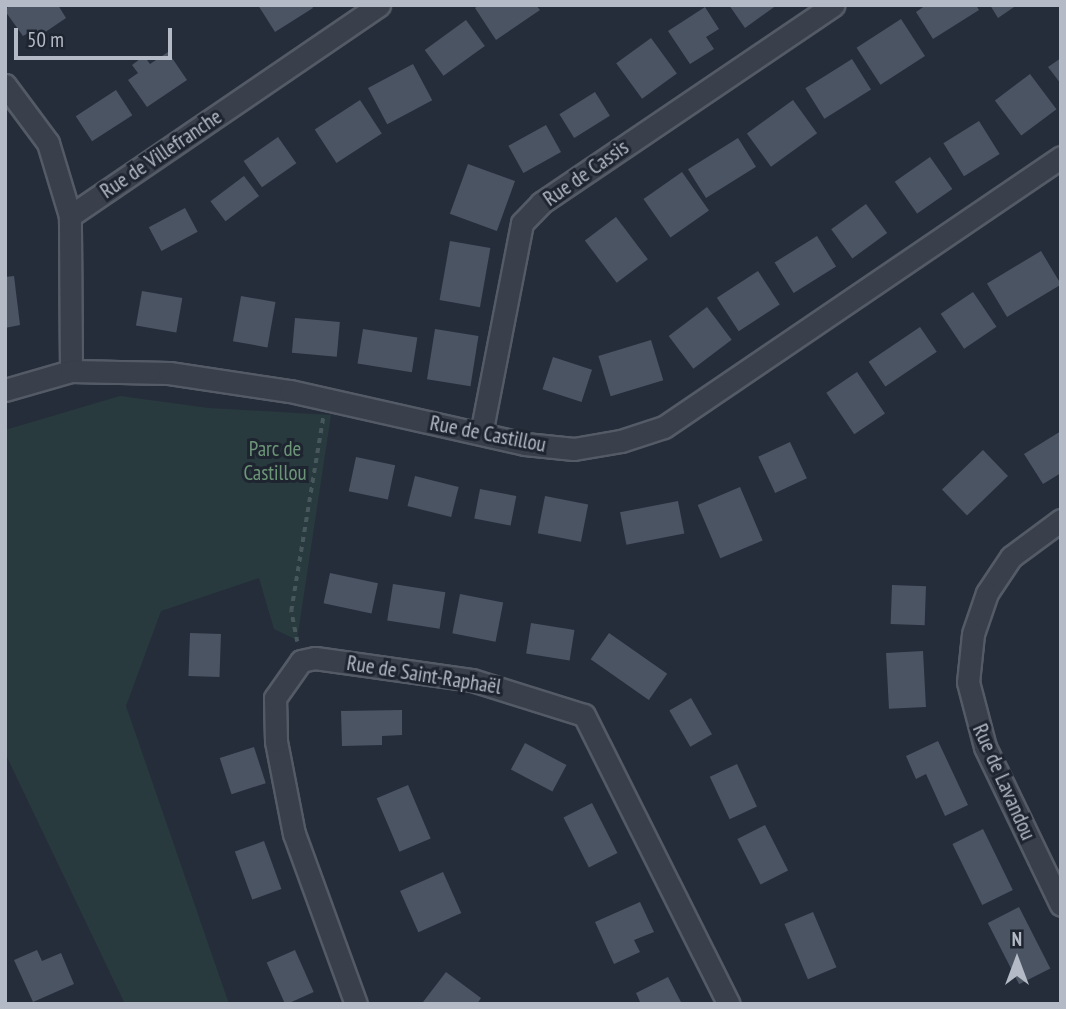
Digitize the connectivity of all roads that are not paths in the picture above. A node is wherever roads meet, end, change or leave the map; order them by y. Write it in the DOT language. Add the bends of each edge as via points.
graph roads {
  1 [pos="379,5"];
  2 [pos="833,5"];
  3 [pos="5,85"];
  4 [pos="1061,157"];
  5 [pos="70,216"];
  6 [pos="71,371"];
  7 [pos="5,390"];
  8 [pos="481,434"];
  9 [pos="1061,520"];
  10 [pos="1061,905"];
  11 [pos="356,1004"];
  12 [pos="729,1004"];
  1 -- 5 [label="street, Rue de Villefranche"];
  2 -- 8 [label="street, Rue de Cassis" via="541,203 522,223"];
  3 -- 5 [label="street" via="48,143"];
  4 -- 8 [label="street, Rue de Castillou" via="664,427 574,449"];
  5 -- 6 [label="street"];
  6 -- 7 [label="street, Rue de Castillou"];
  6 -- 8 [label="street, Rue de Castillou" via="169,373 326,399"];
  9 -- 10 [label="street, Rue de Lavandou" via="1011,557 987,593 973,634 968,682 985,747"];
  11 -- 12 [label="street, Rue de Saint-Raphaël" via="315,896 282,787 275,698 301,661 315,658 472,680 584,715"];
}
